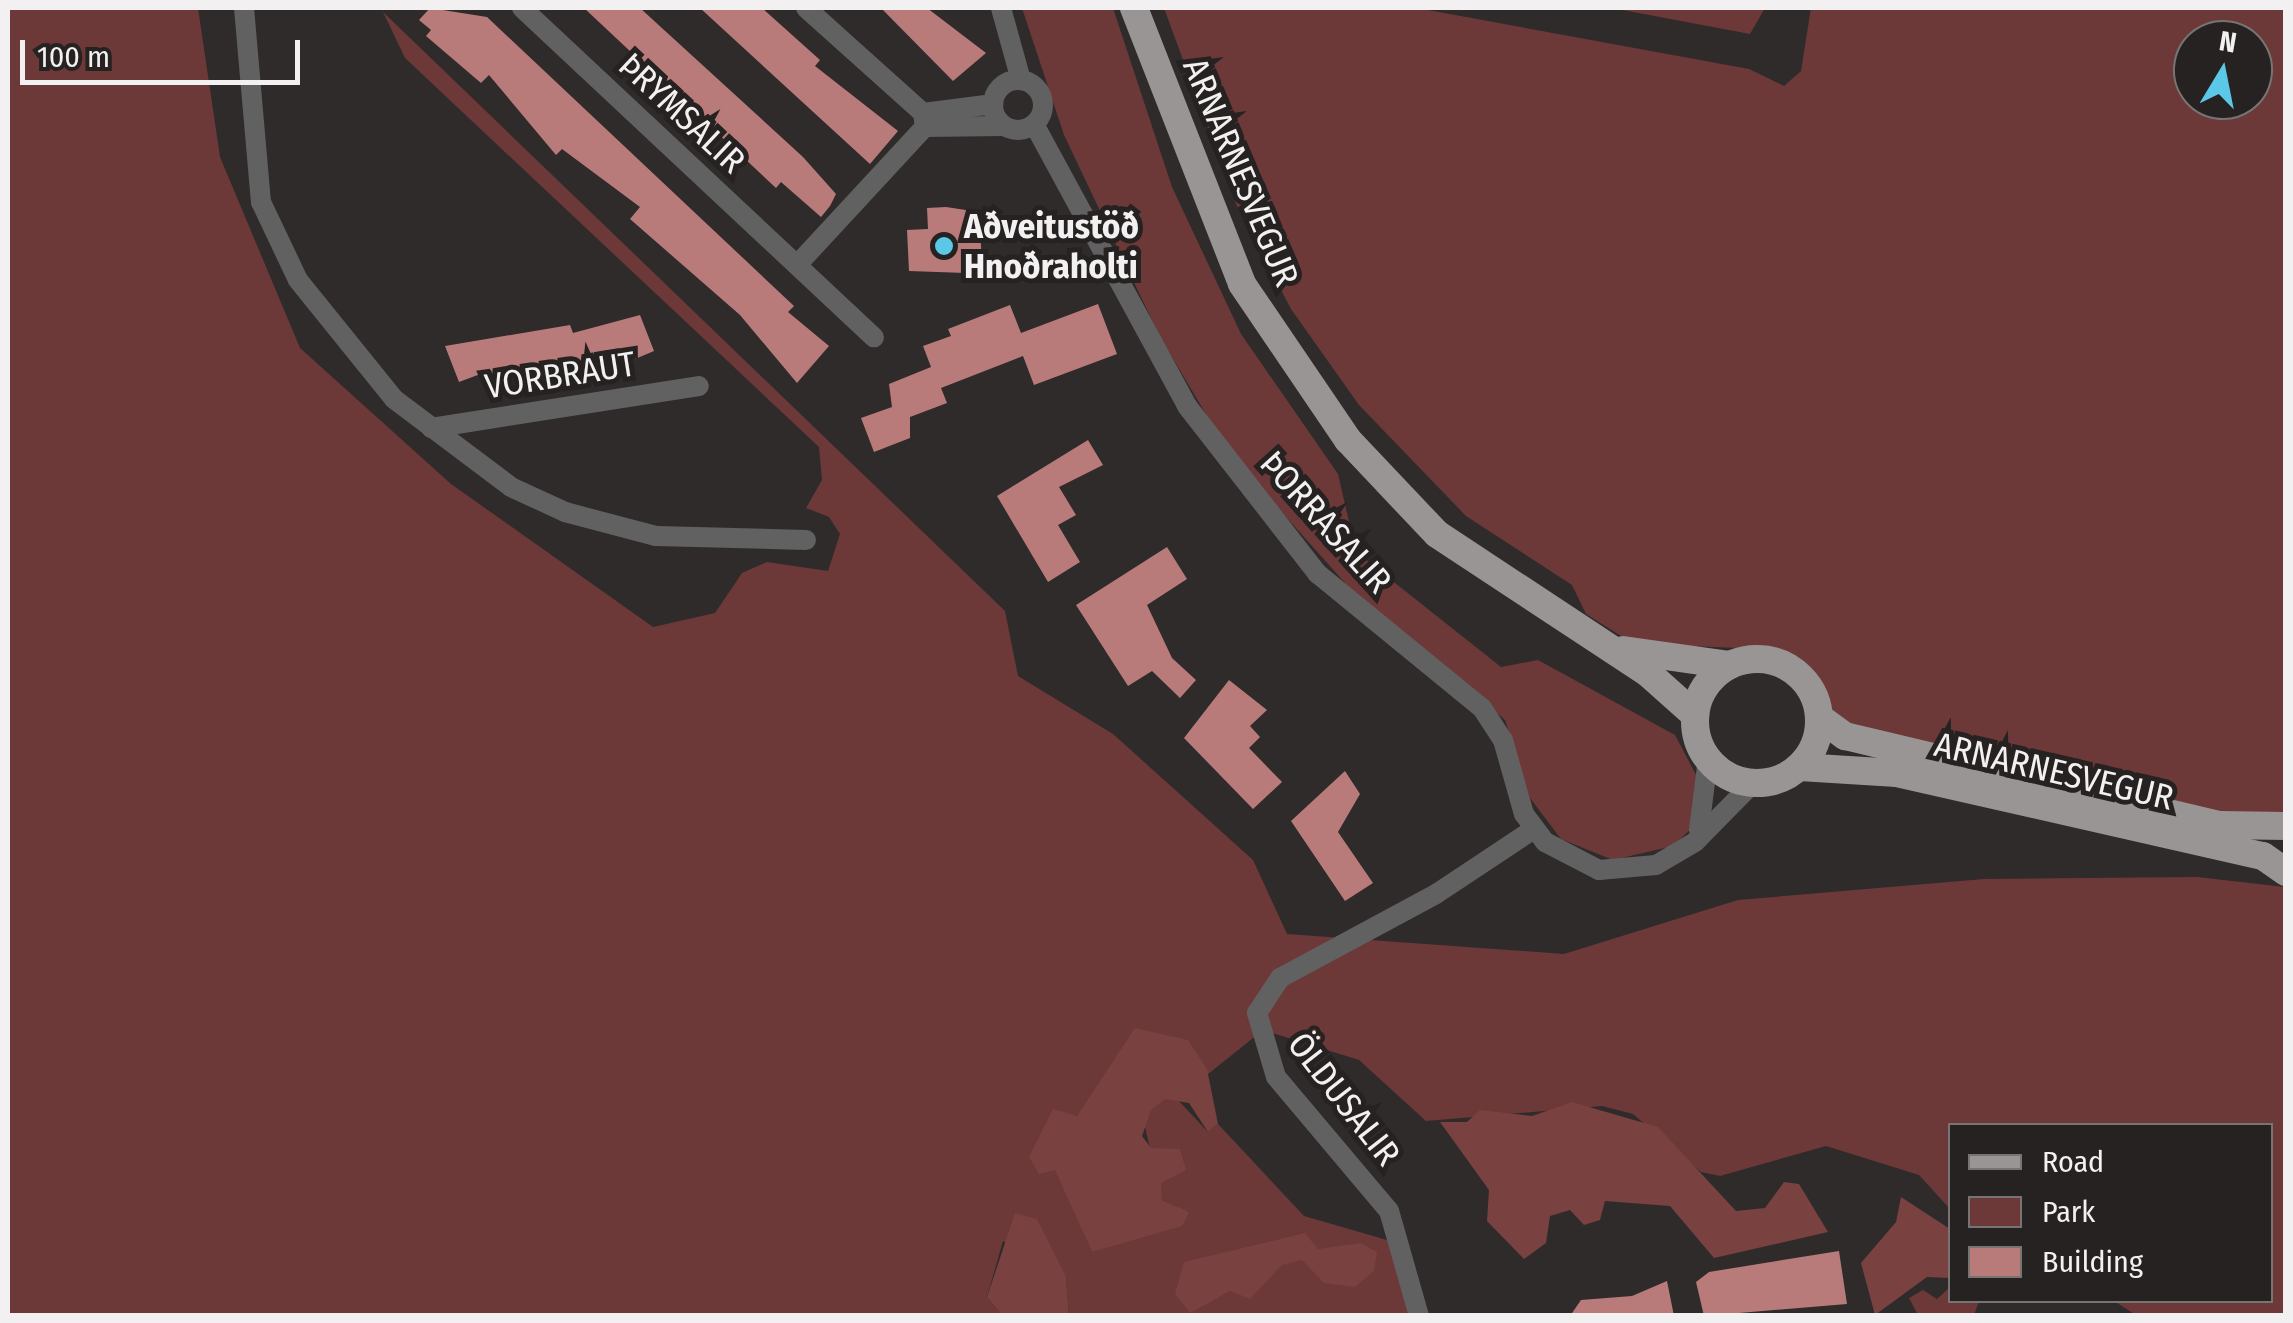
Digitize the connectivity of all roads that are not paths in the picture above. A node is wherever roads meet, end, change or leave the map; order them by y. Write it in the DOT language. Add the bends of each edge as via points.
graph roads {
  1 [pos="244,8"];
  2 [pos="522,8"];
  3 [pos="806,8"];
  4 [pos="1001,8"];
  5 [pos="1134,8"];
  6 [pos="1021,80"];
  7 [pos="992,104"];
  8 [pos="924,120"];
  9 [pos="1034,124"];
  10 [pos="1004,126"];
  11 [pos="797,265"];
  12 [pos="874,338"];
  13 [pos="699,386"];
  14 [pos="431,428"];
  15 [pos="806,540"];
  16 [pos="1596,639"];
  17 [pos="1730,665"];
  18 [pos="1695,715"];
  19 [pos="1820,718"];
  20 [pos="1708,759"];
  21 [pos="1800,766"];
  22 [pos="1752,783"];
  23 [pos="2286,826"];
  24 [pos="1534,829"];
  25 [pos="1696,842"];
  26 [pos="2286,872"];
  27 [pos="1420,1316"];
  1 -- 14 [label="street, VORBRAUT" via="251,153 273,232 332,330"];
  2 -- 11 [label="street, ÞRYMSALIR"];
  3 -- 8 [label="street"];
  4 -- 6 [label="street, ÞORRASALIR"];
  5 -- 16 [label="main road, ARNARNESVEGUR" via="1242,284 1315,396 1437,534"];
  6 -- 7 [label="street" via="1005,83"];
  6 -- 9 [label="street, ÞORRASALIR" via="1041,94"];
  7 -- 8 [label="street"];
  7 -- 10 [label="street"];
  8 -- 10 [label="street"];
  8 -- 11 [label="street"];
  9 -- 10 [label="street"];
  9 -- 24 [label="street, ÞORRASALIR" via="1187,406 1318,574 1482,708"];
  11 -- 12 [label="street, ÞRYMSALIR"];
  13 -- 14 [label="street, VORBRAUT"];
  14 -- 15 [label="street, VORBRAUT" via="564,512 656,536"];
  16 -- 17 [label="main road, ARNARNESVEGUR" via="1662,659"];
  16 -- 18 [label="main road, ARNARNESVEGUR"];
  17 -- 18 [label="main road" via="1706,686"];
  17 -- 19 [label="main road" via="1781,664 1808,685"];
  18 -- 20 [label="main road"];
  19 -- 21 [label="main road"];
  19 -- 23 [label="main road, ARNARNESVEGUR" via="1845,736 2220,825"];
  20 -- 22 [label="main road"];
  20 -- 25 [label="street"];
  21 -- 22 [label="main road"];
  21 -- 26 [label="main road, ARNARNESVEGUR" via="1897,772 2263,856"];
  22 -- 25 [label="street"];
  24 -- 25 [label="street" via="1599,870 1656,865"];
  24 -- 27 [label="street, ÖLDUSALIR" via="1436,894 1280,978 1258,1013 1276,1077 1389,1211"];
}
